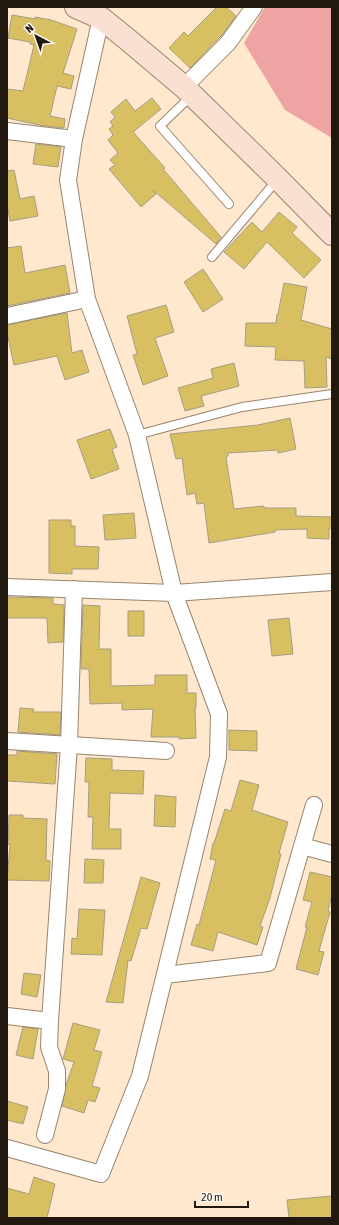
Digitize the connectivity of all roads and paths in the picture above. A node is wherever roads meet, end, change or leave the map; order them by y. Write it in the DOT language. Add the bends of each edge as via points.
graph roads {
  1 [pos="76,7"];
  2 [pos="254,7"];
  3 [pos="101,13"];
  4 [pos="188,91"];
  5 [pos="7,131"];
  6 [pos="74,139"];
  7 [pos="278,179"];
  8 [pos="229,204"];
  9 [pos="332,234"];
  10 [pos="212,257"];
  11 [pos="87,299"];
  12 [pos="7,316"];
  13 [pos="332,394"];
  14 [pos="137,435"];
  15 [pos="332,582"];
  16 [pos="7,587"];
  17 [pos="74,589"];
  18 [pos="174,593"];
  19 [pos="7,741"];
  20 [pos="69,745"];
  21 [pos="166,752"];
  22 [pos="314,805"];
  23 [pos="302,846"];
  24 [pos="332,854"];
  25 [pos="165,975"];
  26 [pos="7,1016"];
  27 [pos="50,1021"];
  28 [pos="45,1135"];
  29 [pos="7,1148"];
  1 -- 3 [label="street"];
  2 -- 4 [label="street"];
  3 -- 4 [label="street"];
  3 -- 6 [label="street"];
  4 -- 7 [label="street"];
  4 -- 8 [label="lane" via="160,126"];
  5 -- 6 [label="street"];
  6 -- 11 [label="street" via="68,180"];
  7 -- 9 [label="street"];
  7 -- 10 [label="lane"];
  11 -- 12 [label="street"];
  11 -- 14 [label="street"];
  13 -- 14 [label="lane" via="242,407"];
  14 -- 18 [label="street"];
  15 -- 18 [label="street"];
  16 -- 17 [label="street"];
  17 -- 18 [label="street"];
  17 -- 20 [label="street"];
  18 -- 25 [label="street" via="219,714 219,736 218,758"];
  19 -- 20 [label="street"];
  20 -- 21 [label="street"];
  20 -- 27 [label="street"];
  22 -- 23 [label="street"];
  23 -- 24 [label="street"];
  23 -- 25 [label="street" via="268,963"];
  25 -- 29 [label="street" via="140,1076 101,1174"];
  26 -- 27 [label="street"];
  27 -- 28 [label="street" via="49,1047 58,1071 57,1089"];
}
